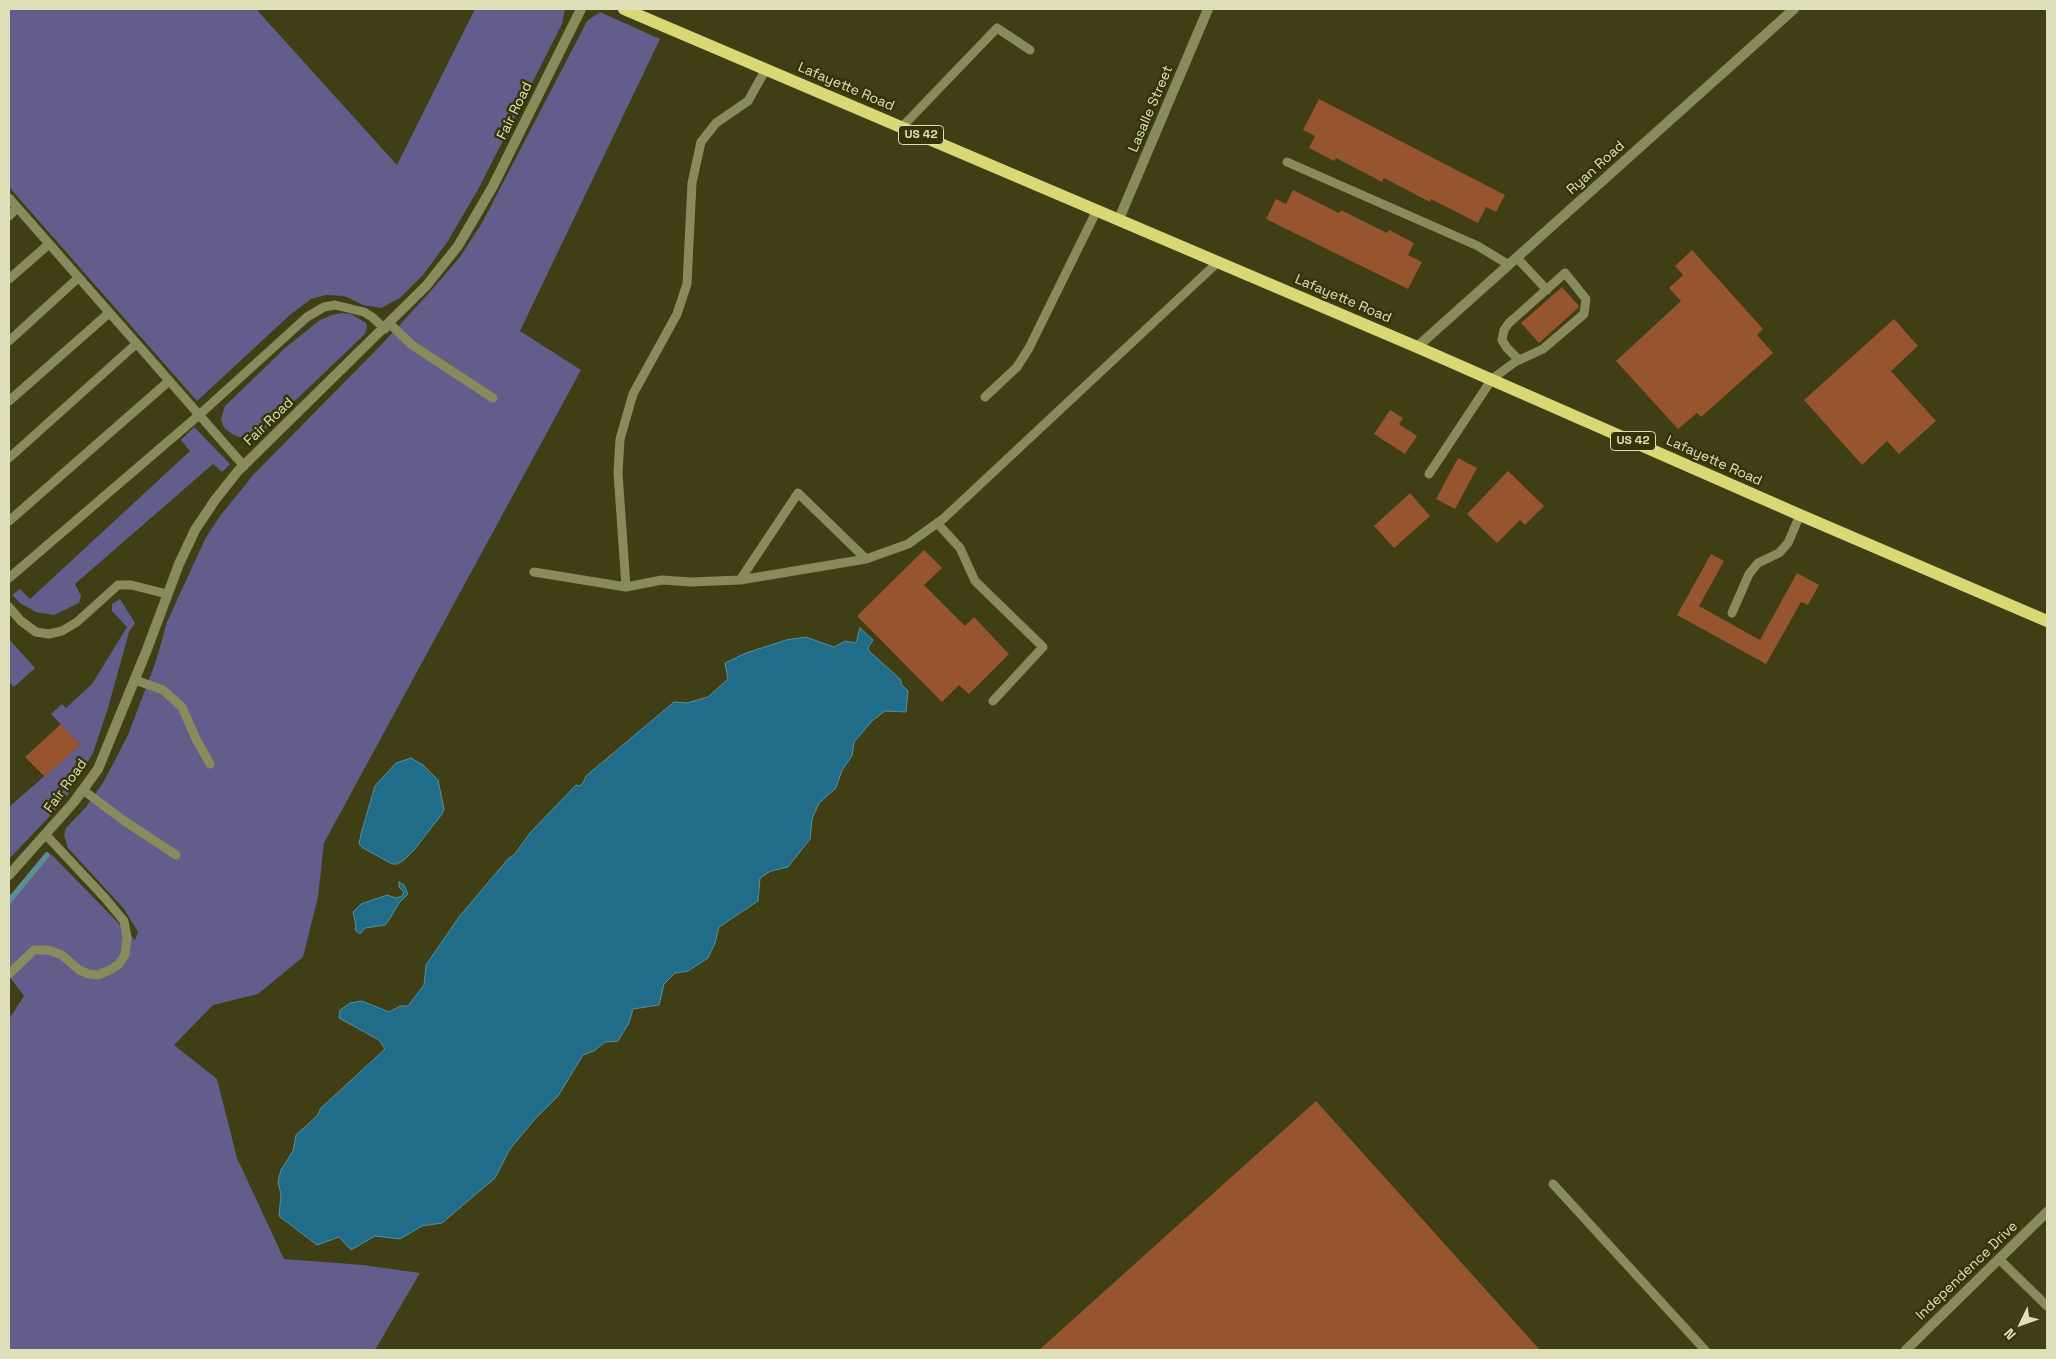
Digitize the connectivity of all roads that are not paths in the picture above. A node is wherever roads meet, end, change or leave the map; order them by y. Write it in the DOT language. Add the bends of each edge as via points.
graph roads {
  1 [pos="581,9"];
  2 [pos="624,9"];
  3 [pos="1208,9"];
  4 [pos="1794,9"];
  5 [pos="1030,50"];
  6 [pos="766,69"];
  7 [pos="902,127"];
  8 [pos="1287,162"];
  9 [pos="9,198"];
  10 [pos="17,208"];
  11 [pos="1097,210"];
  12 [pos="9,216"];
  13 [pos="1118,219"];
  14 [pos="49,244"];
  15 [pos="1513,261"];
  16 [pos="1218,262"];
  17 [pos="78,278"];
  18 [pos="9,279"];
  19 [pos="1547,290"];
  20 [pos="109,313"];
  21 [pos="387,326"];
  22 [pos="9,341"];
  23 [pos="136,344"];
  24 [pos="1417,347"];
  25 [pos="1519,360"];
  26 [pos="1492,379"];
  27 [pos="169,381"];
  28 [pos="984,397"];
  29 [pos="493,398"];
  30 [pos="9,401"];
  31 [pos="199,415"];
  32 [pos="9,458"];
  33 [pos="244,466"];
  34 [pos="1429,474"];
  35 [pos="1800,515"];
  36 [pos="9,521"];
  37 [pos="937,523"];
  38 [pos="866,559"];
  39 [pos="534,572"];
  40 [pos="9,578"];
  41 [pos="740,580"];
  42 [pos="626,587"];
  43 [pos="167,594"];
  44 [pos="9,607"];
  45 [pos="1732,613"];
  46 [pos="2047,621"];
  47 [pos="135,680"];
  48 [pos="993,701"];
  49 [pos="210,764"];
  50 [pos="83,790"];
  51 [pos="46,835"];
  52 [pos="176,855"];
  53 [pos="9,875"];
  54 [pos="9,974"];
  55 [pos="1553,1184"];
  56 [pos="2047,1212"];
  57 [pos="1999,1259"];
  58 [pos="2047,1306"];
  59 [pos="1705,1350"];
  60 [pos="1906,1350"];
  1 -- 21 [label="street, Fair Road" via="493,186 458,246 426,286"];
  2 -- 6 [label="main road, Lafayette Road / US 42"];
  3 -- 13 [label="street, Lasalle Street"];
  4 -- 15 [label="street, Ryan Road"];
  5 -- 7 [label="lane" via="997,28"];
  6 -- 7 [label="main road, Lafayette Road / US 42"];
  6 -- 42 [label="lane" via="748,101 716,123 701,142 692,183 687,284 677,314 633,394 620,439 618,473"];
  7 -- 11 [label="main road, Lafayette Road / US 42"];
  8 -- 15 [label="lane"];
  9 -- 10 [label="lane"];
  10 -- 12 [label="lane"];
  10 -- 14 [label="lane"];
  11 -- 13 [label="main road, Lafayette Road / US 42"];
  11 -- 28 [label="lane" via="1025,354 1017,367"];
  13 -- 16 [label="main road, Lafayette Road / US 42"];
  14 -- 17 [label="lane"];
  14 -- 18 [label="lane"];
  15 -- 19 [label="lane"];
  15 -- 24 [label="street, Ryan Road"];
  16 -- 24 [label="main road, Lafayette Road / US 42"];
  16 -- 37 [label="lane"];
  17 -- 20 [label="lane"];
  17 -- 22 [label="lane"];
  19 -- 25 [label="lane" via="1504,330 1502,340"];
  19 -- 25 [label="lane" via="1565,274 1586,299 1584,314 1543,350"];
  20 -- 23 [label="lane"];
  20 -- 30 [label="lane"];
  21 -- 29 [label="lane"];
  21 -- 31 [label="lane" via="356,310 336,305 319,309 299,322"];
  21 -- 33 [label="street, Fair Road"];
  23 -- 27 [label="lane"];
  23 -- 32 [label="lane"];
  24 -- 26 [label="main road, Lafayette Road / US 42"];
  25 -- 26 [label="lane"];
  26 -- 34 [label="lane"];
  26 -- 35 [label="main road, Lafayette Road / US 42"];
  27 -- 31 [label="lane"];
  27 -- 36 [label="lane"];
  31 -- 33 [label="lane"];
  31 -- 40 [label="lane"];
  33 -- 43 [label="street, Fair Road" via="195,530"];
  35 -- 45 [label="lane" via="1788,543 1779,553 1758,563 1749,574"];
  35 -- 46 [label="main road, Lafayette Road / US 42"];
  37 -- 38 [label="lane" via="908,544"];
  37 -- 48 [label="lane" via="960,548 975,581 1044,647"];
  38 -- 41 [label="lane"];
  38 -- 41 [label="lane" via="798,493"];
  39 -- 42 [label="lane"];
  41 -- 42 [label="lane" via="662,580"];
  43 -- 44 [label="lane" via="118,585 77,622 50,634 36,632"];
  43 -- 47 [label="street, Fair Road"];
  47 -- 49 [label="lane" via="163,690 182,707"];
  47 -- 50 [label="street, Fair Road" via="98,769"];
  50 -- 51 [label="street, Fair Road"];
  50 -- 52 [label="lane"];
  51 -- 53 [label="street, Fair Road"];
  51 -- 54 [label="lane" via="124,921 127,937 125,955 119,964 98,975 79,970 62,955 34,950"];
  55 -- 59 [label="lane"];
  56 -- 57 [label="street, Independence Drive"];
  57 -- 58 [label="lane"];
  57 -- 60 [label="street, Independence Drive"];
}
